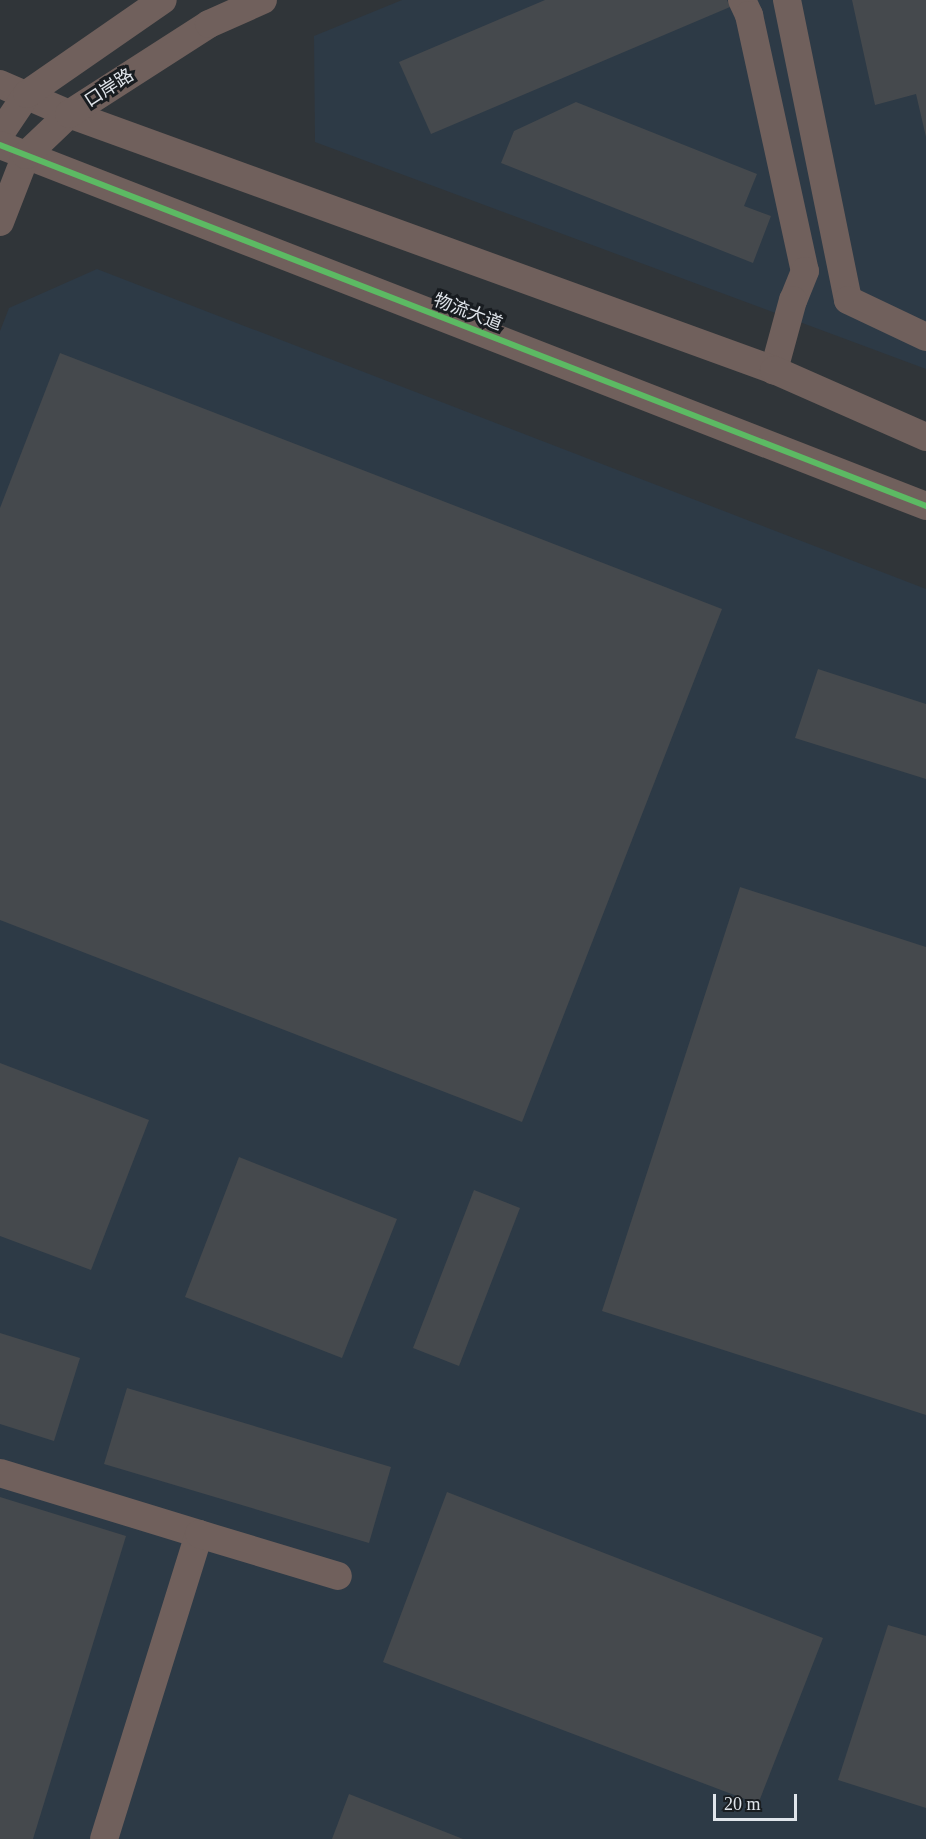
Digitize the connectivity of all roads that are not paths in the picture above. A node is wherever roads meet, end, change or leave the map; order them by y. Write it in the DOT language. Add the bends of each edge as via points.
graph roads {
  1 [pos="163,0"];
  2 [pos="263,0"];
  3 [pos="742,0"];
  4 [pos="787,0"];
  5 [pos="0,84"];
  6 [pos="27,94"];
  7 [pos="69,114"];
  8 [pos="0,134"];
  9 [pos="13,150"];
  10 [pos="0,222"];
  11 [pos="926,337"];
  12 [pos="774,370"];
  13 [pos="926,437"];
  14 [pos="926,506"];
  15 [pos="0,1473"];
  16 [pos="199,1534"];
  17 [pos="338,1576"];
  18 [pos="104,1839"];
  1 -- 6 [label="street"];
  2 -- 7 [label="street, 口岸路" via="209,24"];
  3 -- 12 [label="street" via="749,15 806,271 793,300"];
  4 -- 11 [label="street" via="848,300"];
  5 -- 6 [label="street"];
  6 -- 7 [label="street"];
  6 -- 8 [label="street"];
  7 -- 9 [label="street, 口岸路"];
  7 -- 12 [label="street"];
  9 -- 10 [label="street, 口岸路"];
  9 -- 14 [label="street, 物流大道"];
  12 -- 13 [label="street"];
  15 -- 16 [label="street"];
  16 -- 17 [label="street"];
  16 -- 18 [label="street"];
}
